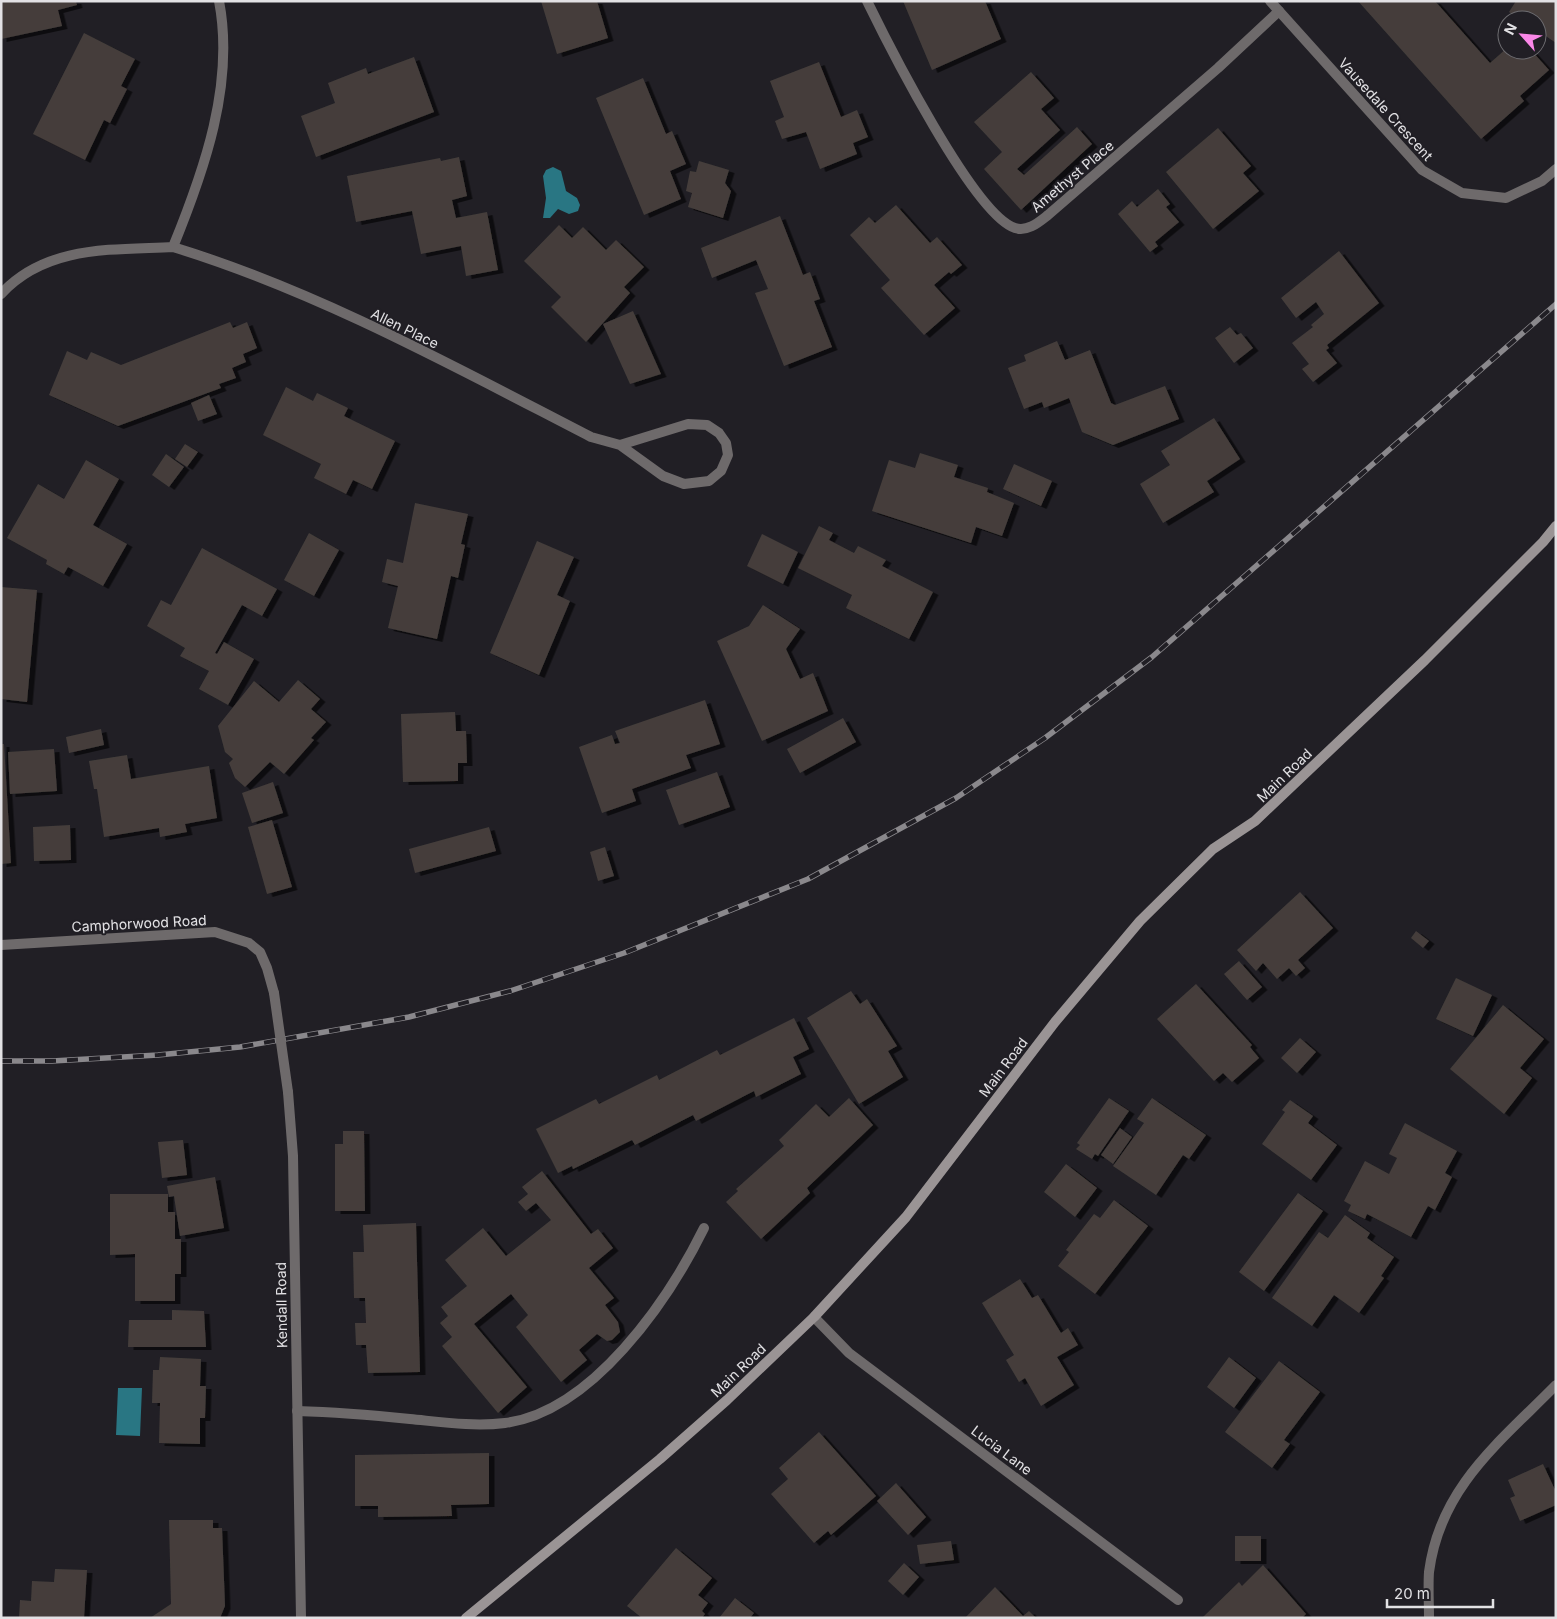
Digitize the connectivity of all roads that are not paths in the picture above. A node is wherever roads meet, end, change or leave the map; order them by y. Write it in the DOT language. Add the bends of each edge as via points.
graph roads {
  1 [pos="218,1"];
  2 [pos="867,1"];
  3 [pos="1270,1"];
  4 [pos="1279,11"];
  5 [pos="1556,169"];
  6 [pos="173,247"];
  7 [pos="1,294"];
  8 [pos="620,445"];
  9 [pos="1556,526"];
  10 [pos="1,946"];
  11 [pos="274,994"];
  12 [pos="704,1228"];
  13 [pos="814,1317"];
  14 [pos="1556,1384"];
  15 [pos="297,1411"];
  16 [pos="1178,1600"];
  17 [pos="301,1618"];
  18 [pos="466,1618"];
  19 [pos="1429,1618"];
  1 -- 6 [label="street" via="223,24 222,68 213,129 194,195"];
  2 -- 4 [label="street, Amethyst Place" via="911,86 973,190 1005,223 1028,229 1218,68"];
  3 -- 4 [label="street, Vausedale Crescent"];
  4 -- 5 [label="street, Vausedale Crescent" via="1422,170 1462,193 1506,198 1542,181"];
  6 -- 7 [label="street" via="108,250 56,257 15,279"];
  6 -- 8 [label="street, Allen Place" via="232,265 326,305 591,437"];
  8 -- 8 [label="street, Allen Place" via="688,424 707,424 720,432 728,455 721,470 709,481 684,484 663,476"];
  9 -- 13 [label="main road, Main Road" via="1411,673 1255,821 1213,849 1140,921 1055,1022 906,1217"];
  10 -- 11 [label="street, Camphorwood Road" via="215,932 249,944 260,952 268,968"];
  11 -- 15 [label="street, Kendall Road, bridge" via="293,1156"];
  12 -- 15 [label="street" via="671,1288 637,1334 588,1382 560,1404 534,1416 505,1423 462,1424 356,1413"];
  13 -- 16 [label="street, Lucia Lane" via="850,1353"];
  13 -- 18 [label="main road, Main Road" via="660,1459"];
  14 -- 19 [label="street" via="1482,1459 1453,1496 1438,1533 1429,1572"];
  15 -- 17 [label="street, Kendall Road"];
}
